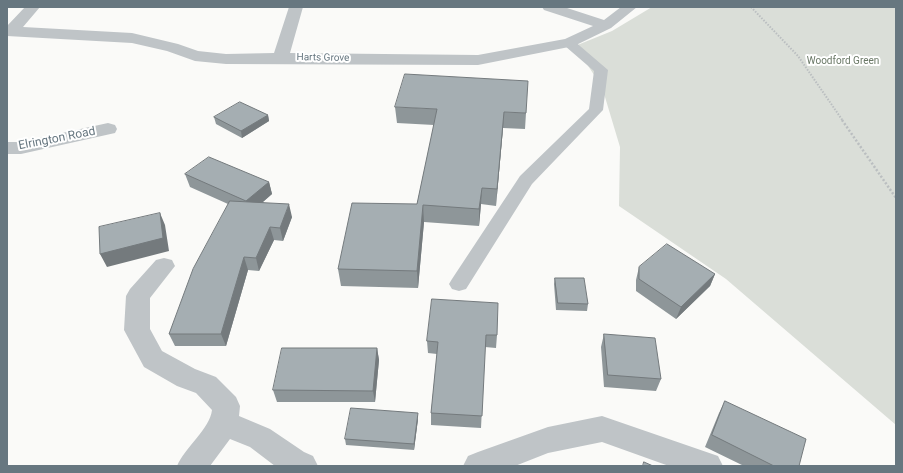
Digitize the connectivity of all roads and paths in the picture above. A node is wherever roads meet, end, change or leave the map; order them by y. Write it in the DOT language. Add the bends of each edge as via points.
graph roads {
  1 [pos="34,7"];
  2 [pos="296,7"];
  3 [pos="549,7"];
  4 [pos="630,7"];
  5 [pos="751,7"];
  6 [pos="606,25"];
  7 [pos="9,31"];
  8 [pos="569,43"];
  9 [pos="281,58"];
  10 [pos="108,129"];
  11 [pos="7,148"];
  12 [pos="896,198"];
  13 [pos="164,266"];
  14 [pos="459,284"];
  15 [pos="225,423"];
  16 [pos="192,466"];
  17 [pos="304,466"];
  18 [pos="478,466"];
  19 [pos="708,466"];
  1 -- 7 [label="street"];
  2 -- 9 [label="street"];
  3 -- 6 [label="street"];
  4 -- 6 [label="street, Harts Grove"];
  5 -- 12 [label="path" via="798,56"];
  6 -- 8 [label="street, Harts Grove"];
  7 -- 9 [label="street, Harts Grove" via="132,38 172,47 195,56 226,59"];
  8 -- 9 [label="street, Harts Grove" via="478,60"];
  8 -- 14 [label="lane" via="601,70 596,110 526,180"];
  10 -- 11 [label="street, Elrington Road" via="21,148"];
  13 -- 15 [label="street" via="138,296 137,330 153,359 186,378 206,385 226,406"];
  15 -- 16 [label="street"];
  15 -- 17 [label="street" via="260,438 296,464"];
  18 -- 19 [label="street" via="548,440 602,429"];
}
